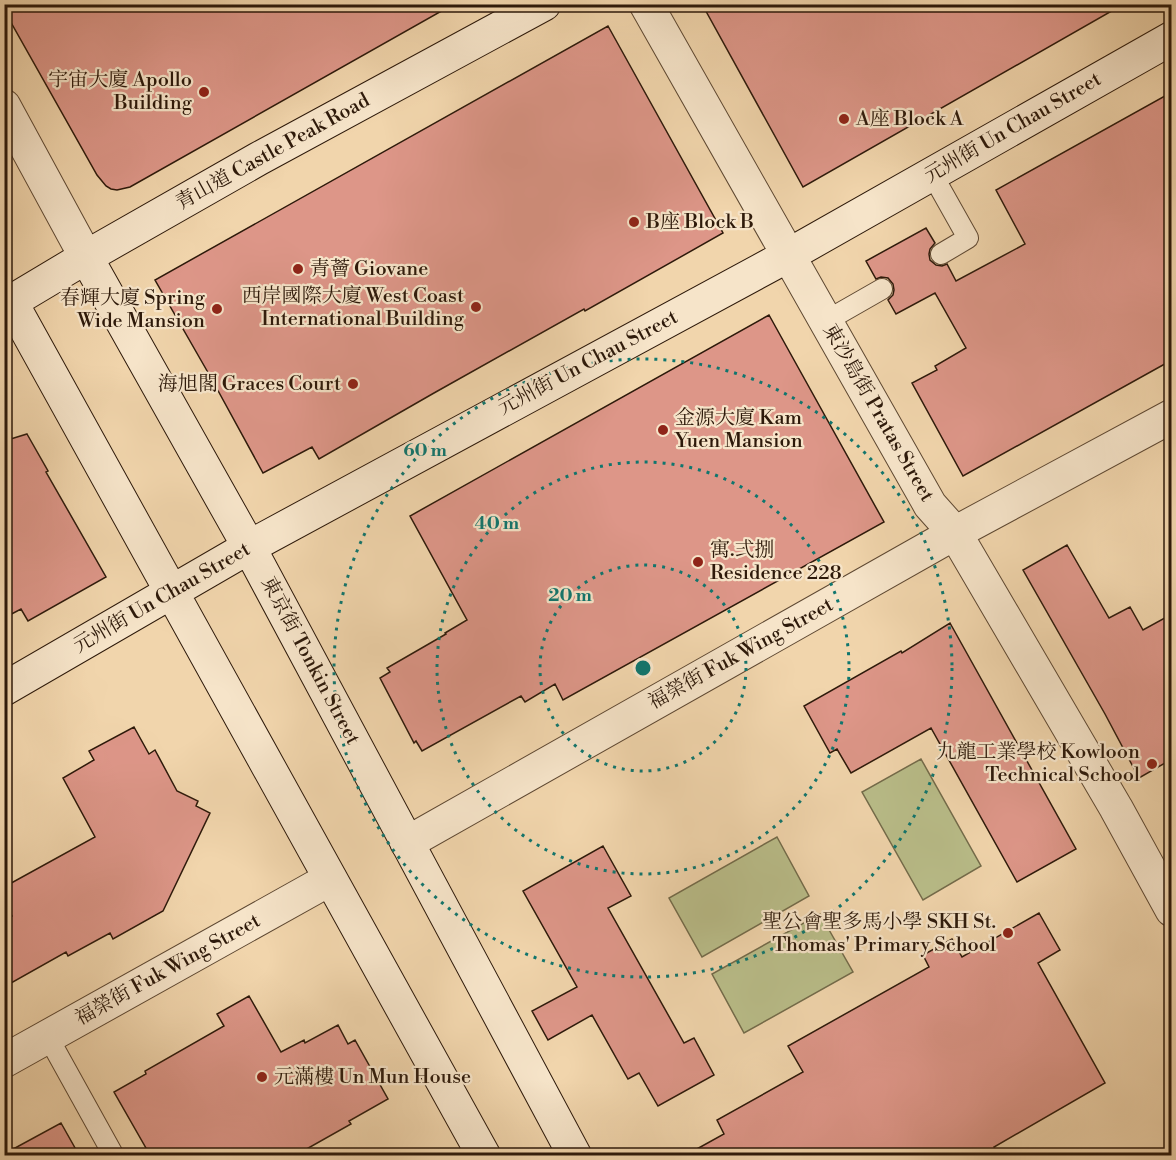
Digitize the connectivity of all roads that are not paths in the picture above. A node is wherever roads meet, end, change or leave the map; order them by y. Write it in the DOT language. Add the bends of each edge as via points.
graph roads {
  1 [pos="544,4"];
  2 [pos="646,4"];
  3 [pos="1172,38"];
  4 [pos="4,106"];
  5 [pos="932,174"];
  6 [pos="941,254"];
  7 [pos="789,255"];
  8 [pos="86,257"];
  9 [pos="882,289"];
  10 [pos="7,300"];
  11 [pos="826,321"];
  12 [pos="1172,416"];
  13 [pos="955,533"];
  14 [pos="249,547"];
  15 [pos="171,592"];
  16 [pos="4,689"];
  17 [pos="407,843"];
  18 [pos="330,879"];
  19 [pos="1172,910"];
  20 [pos="48,1037"];
  21 [pos="4,1061"];
  22 [pos="114,1155"];
  23 [pos="484,1155"];
  24 [pos="575,1155"];
  1 -- 8 [label="main road, 青山道 Castle Peak Road"];
  2 -- 7 [label="main road, 東沙島街 Pratas Street"];
  3 -- 5 [label="main road, 元州街 Un Chau Street"];
  4 -- 8 [label="main road, 東京街 Tonkin Street"];
  5 -- 6 [label="lane" via="968,238"];
  5 -- 7 [label="main road, 元州街 Un Chau Street"];
  7 -- 11 [label="main road, 東沙島街 Pratas Street"];
  7 -- 14 [label="main road, 元州街 Un Chau Street"];
  8 -- 10 [label="main road, 青山道 Castle Peak Road"];
  8 -- 14 [label="main road, 東京街 Tonkin Street"];
  9 -- 11 [label="lane"];
  10 -- 15 [label="main road"];
  11 -- 13 [label="main road, 東沙島街 Pratas Street" via="930,505"];
  12 -- 13 [label="main road, 福榮街 Fuk Wing Street"];
  13 -- 17 [label="main road, 福榮街 Fuk Wing Street"];
  13 -- 19 [label="main road, 東沙島街 Pratas Street"];
  14 -- 15 [label="main road, 元州街 Un Chau Street"];
  14 -- 17 [label="main road, 東京街 Tonkin Street"];
  15 -- 16 [label="main road, 元州街 Un Chau Street"];
  15 -- 18 [label="main road"];
  17 -- 24 [label="main road, 東京街 Tonkin Street"];
  18 -- 20 [label="main road, 福榮街 Fuk Wing Street"];
  18 -- 23 [label="main road"];
  20 -- 21 [label="main road, 福榮街 Fuk Wing Street"];
  20 -- 22 [label="lane"];
}
